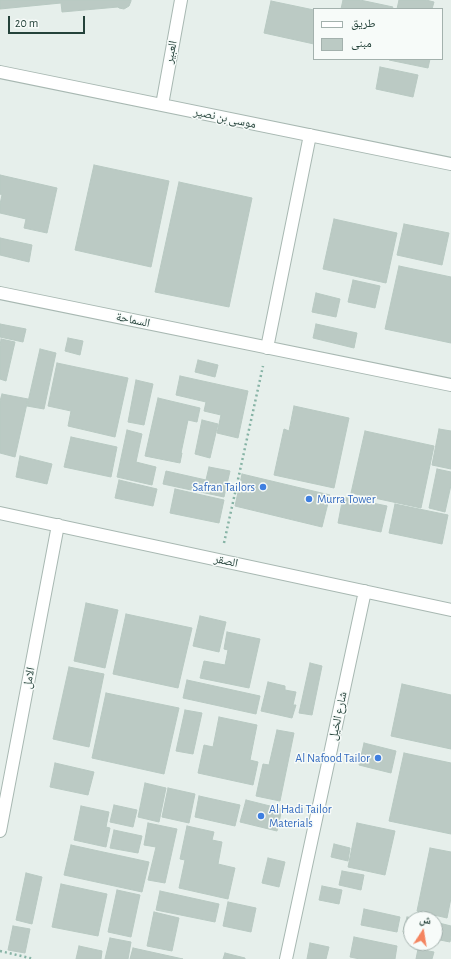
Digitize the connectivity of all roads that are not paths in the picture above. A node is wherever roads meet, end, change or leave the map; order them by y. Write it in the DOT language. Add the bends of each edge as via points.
graph roads {
  1 [pos="181,0"];
  2 [pos="0,72"];
  3 [pos="162,105"];
  4 [pos="310,135"];
  5 [pos="451,164"];
  6 [pos="0,293"];
  7 [pos="267,348"];
  8 [pos="451,385"];
  9 [pos="0,513"];
  10 [pos="58,525"];
  11 [pos="365,591"];
  12 [pos="451,610"];
  13 [pos="0,832"];
  14 [pos="286,959"];
  1 -- 3 [label="street, العبير"];
  2 -- 3 [label="street, موسى بن نصير"];
  3 -- 4 [label="street, موسى بن نصير"];
  4 -- 5 [label="street, موسى بن نصير"];
  4 -- 7 [label="street"];
  6 -- 7 [label="street, السماحة"];
  7 -- 8 [label="street, السماحة"];
  9 -- 10 [label="street, الصقر"];
  10 -- 11 [label="street, الصقر"];
  10 -- 13 [label="street, الامل"];
  11 -- 12 [label="street, الصقر"];
  11 -- 14 [label="street, شارع الخيل"];
}
